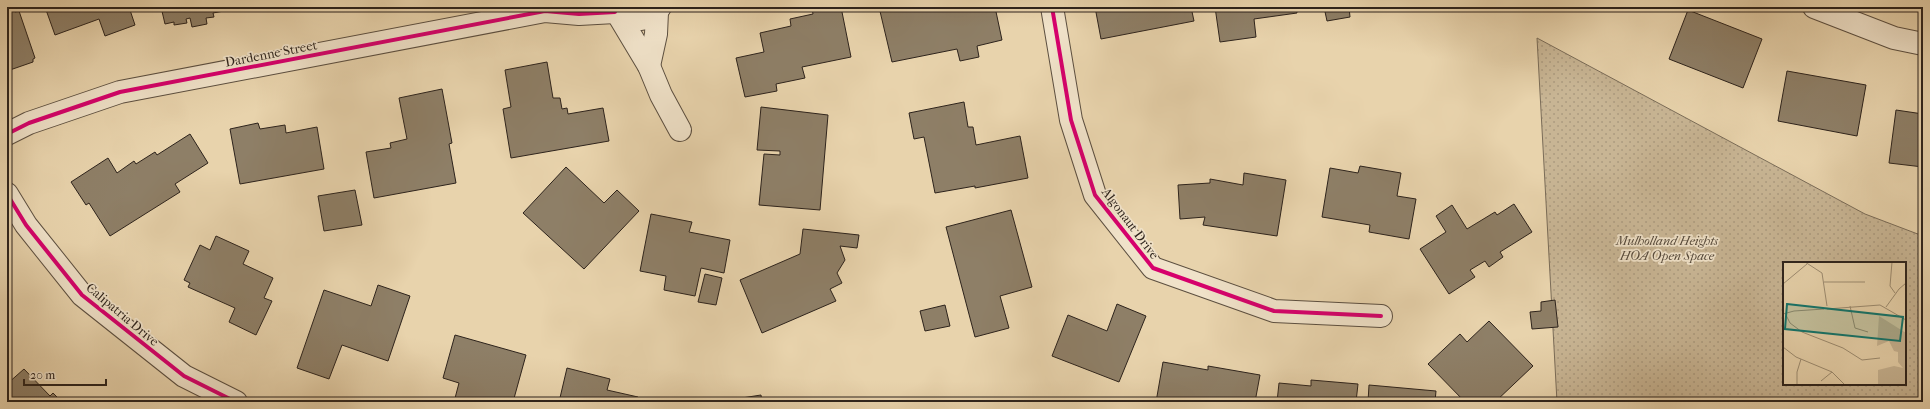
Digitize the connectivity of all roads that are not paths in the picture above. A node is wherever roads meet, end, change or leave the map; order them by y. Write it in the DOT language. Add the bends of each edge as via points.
graph roads {
  1 [pos="1052,7"];
  2 [pos="1814,7"];
  3 [pos="549,9"];
  4 [pos="658,9"];
  5 [pos="615,12"];
  6 [pos="1923,44"];
  7 [pos="649,66"];
  8 [pos="680,130"];
  9 [pos="7,134"];
  10 [pos="7,194"];
  11 [pos="1381,316"];
  12 [pos="236,402"];
  1 -- 11 [label="street, Algonaut Drive" via="1072,120 1095,195 1153,268 1274,311"];
  2 -- 6 [label="street" via="1894,38"];
  3 -- 5 [label="street, Dardenne Street" via="579,14"];
  3 -- 9 [label="street, Dardenne Street" via="120,92 29,123"];
  4 -- 5 [label="street, Dardenne Street" via="648,18 638,20 628,19"];
  4 -- 7 [label="street"];
  5 -- 7 [label="street"];
  7 -- 8 [label="street"];
  10 -- 12 [label="street, Calipatria Drive" via="26,225 82,295 184,376"];
}
